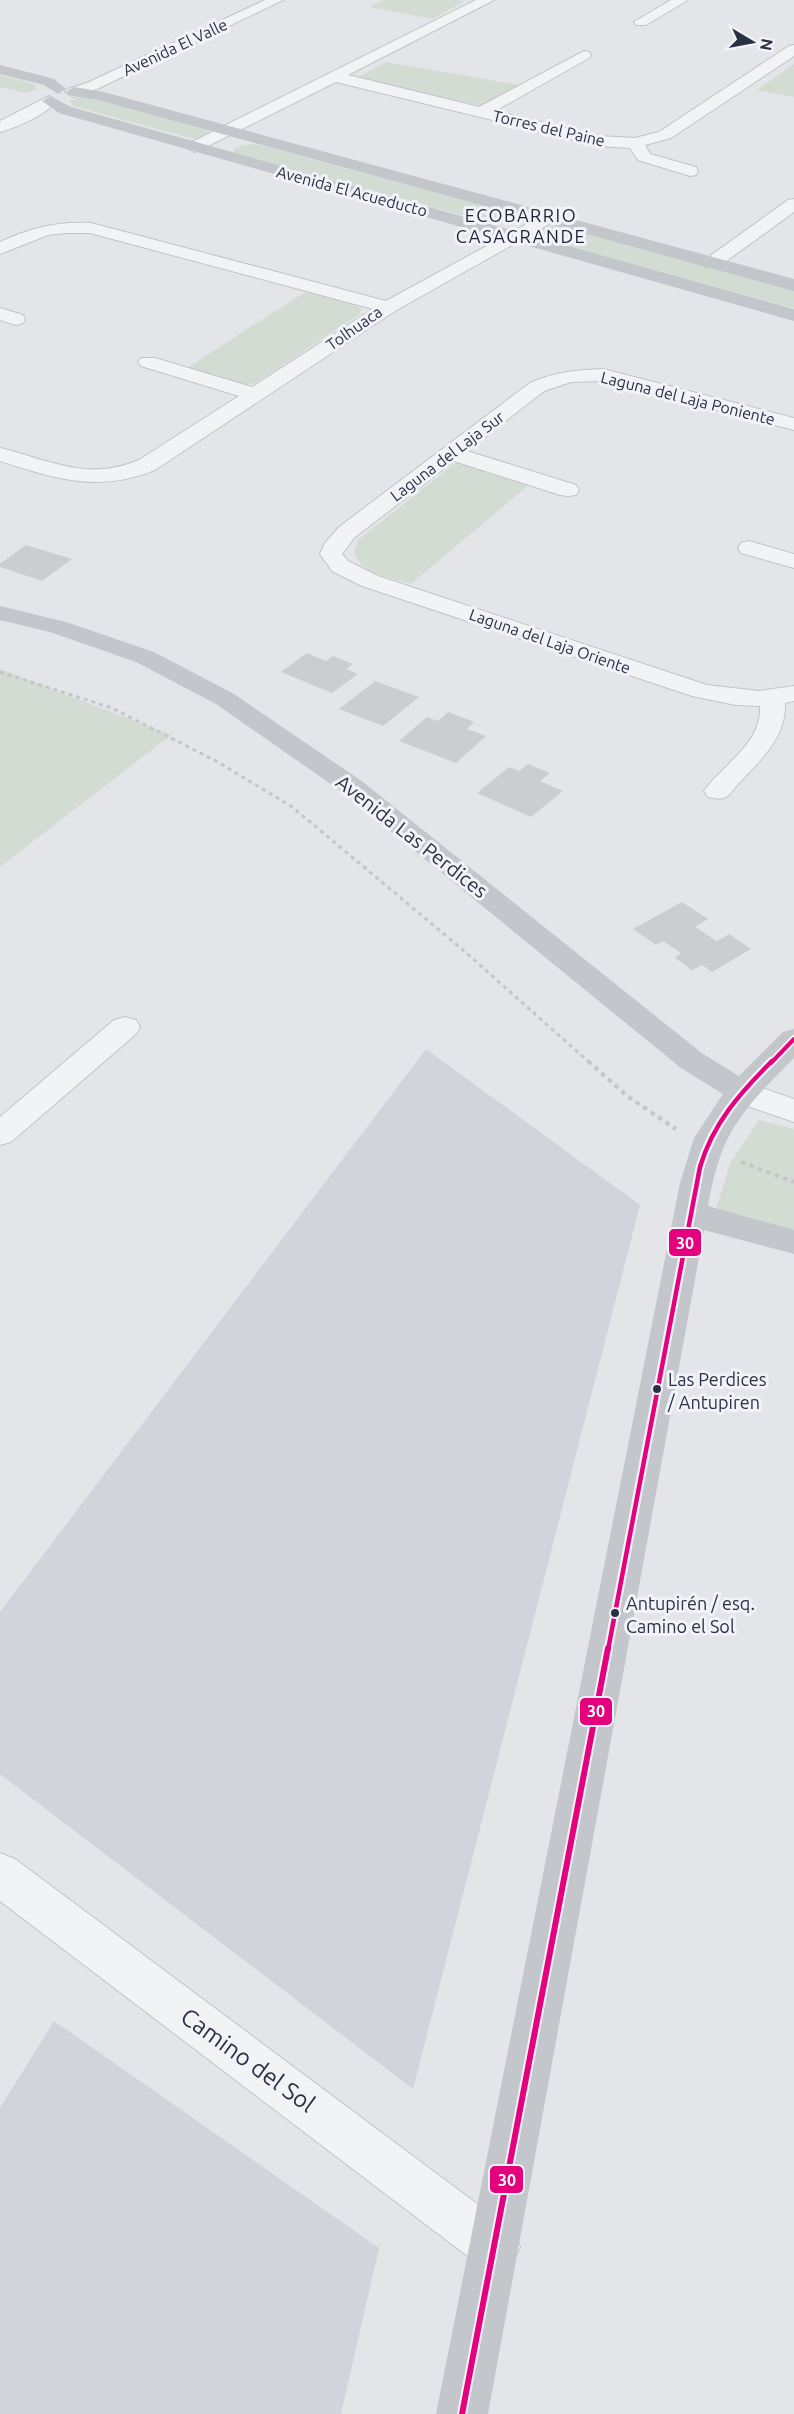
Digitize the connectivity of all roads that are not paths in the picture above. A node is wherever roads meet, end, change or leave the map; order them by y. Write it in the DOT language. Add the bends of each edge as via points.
graph roads {
  1 [pos="246,0"];
  2 [pos="276,0"];
  3 [pos="487,0"];
  4 [pos="681,0"];
  5 [pos="641,22"];
  6 [pos="794,49"];
  7 [pos="584,55"];
  8 [pos="0,69"];
  9 [pos="336,77"];
  10 [pos="352,81"];
  11 [pos="52,95"];
  12 [pos="481,112"];
  13 [pos="0,113"];
  14 [pos="0,127"];
  15 [pos="235,133"];
  16 [pos="635,143"];
  17 [pos="202,149"];
  18 [pos="690,171"];
  19 [pos="794,204"];
  20 [pos="539,216"];
  21 [pos="794,221"];
  22 [pos="507,234"];
  23 [pos="0,249"];
  24 [pos="712,263"];
  25 [pos="731,268"];
  26 [pos="794,285"];
  27 [pos="380,305"];
  28 [pos="794,315"];
  29 [pos="148,362"];
  30 [pos="581,374"];
  31 [pos="254,394"];
  32 [pos="794,424"];
  33 [pos="452,453"];
  34 [pos="0,454"];
  35 [pos="568,490"];
  36 [pos="749,548"];
  37 [pos="334,560"];
  38 [pos="794,561"];
  39 [pos="0,613"];
  40 [pos="783,696"];
  41 [pos="717,791"];
  42 [pos="125,1027"];
  43 [pos="794,1039"];
  44 [pos="744,1093"];
  45 [pos="794,1111"];
  46 [pos="0,1134"];
  47 [pos="692,1214"];
  48 [pos="794,1242"];
  49 [pos="0,1874"];
  50 [pos="495,2247"];
  51 [pos="462,2414"];
  1 -- 11 [label="street, Avenida El Valle" via="70,81"];
  2 -- 11 [label="street, Avenida El Valle" via="92,86"];
  3 -- 9 [label="street"];
  4 -- 5 [label="street"];
  6 -- 16 [label="street, Torres del Paine" via="665,135"];
  7 -- 12 [label="street"];
  8 -- 11 [label="street, Avenida El Acueducto" via="49,82"];
  9 -- 10 [label="street, Torres del Paine"];
  9 -- 15 [label="street"];
  10 -- 12 [label="street, Torres del Paine"];
  10 -- 15 [label="street"];
  11 -- 13 [label="street, Avenida El Valle"];
  11 -- 14 [label="street, Avenida El Valle" via="36,110"];
  11 -- 15 [label="street, Avenida El Acueducto" via="99,95"];
  11 -- 17 [label="street, Avenida El Acueducto" via="65,110"];
  12 -- 16 [label="street, Torres del Paine" via="599,141"];
  15 -- 17 [label="street"];
  15 -- 20 [label="street, Avenida El Acueducto"];
  16 -- 18 [label="street" via="644,157"];
  17 -- 22 [label="street, Avenida El Acueducto"];
  19 -- 24 [label="street"];
  20 -- 22 [label="street"];
  20 -- 24 [label="street, Avenida El Acueducto"];
  21 -- 25 [label="street"];
  22 -- 27 [label="street"];
  22 -- 28 [label="street, Avenida El Acueducto"];
  23 -- 27 [label="street, Tolhuaca" via="44,229 91,228"];
  24 -- 25 [label="street, Avenida El Acueducto"];
  25 -- 26 [label="street, Avenida El Acueducto"];
  27 -- 31 [label="street, Tolhuaca"];
  29 -- 31 [label="street"];
  30 -- 32 [label="street, Laguna del Laja Poniente" via="614,377"];
  30 -- 33 [label="street, Laguna del Laja Sur" via="537,387"];
  31 -- 34 [label="street, Tolhuaca" via="147,465 122,475 76,477"];
  33 -- 35 [label="street"];
  33 -- 37 [label="street, Laguna del Laja Sur" via="347,532 333,548"];
  36 -- 38 [label="street"];
  37 -- 40 [label="street, Laguna del Laja Oriente" via="370,581 701,691 735,698"];
  39 -- 44 [label="street, Avenida Las Perdices" via="145,657 225,699 354,788 692,1061"];
  40 -- 41 [label="street" via="774,709 769,731"];
  42 -- 46 [label="street"];
  43 -- 44 [label="street"];
  44 -- 45 [label="street, Avenida Las Perdices"];
  44 -- 47 [label="street" via="717,1124 705,1148"];
  47 -- 48 [label="street"];
  47 -- 50 [label="street"];
  49 -- 50 [label="street, Camino del Sol" via="374,2152"];
  50 -- 51 [label="street"];
}
